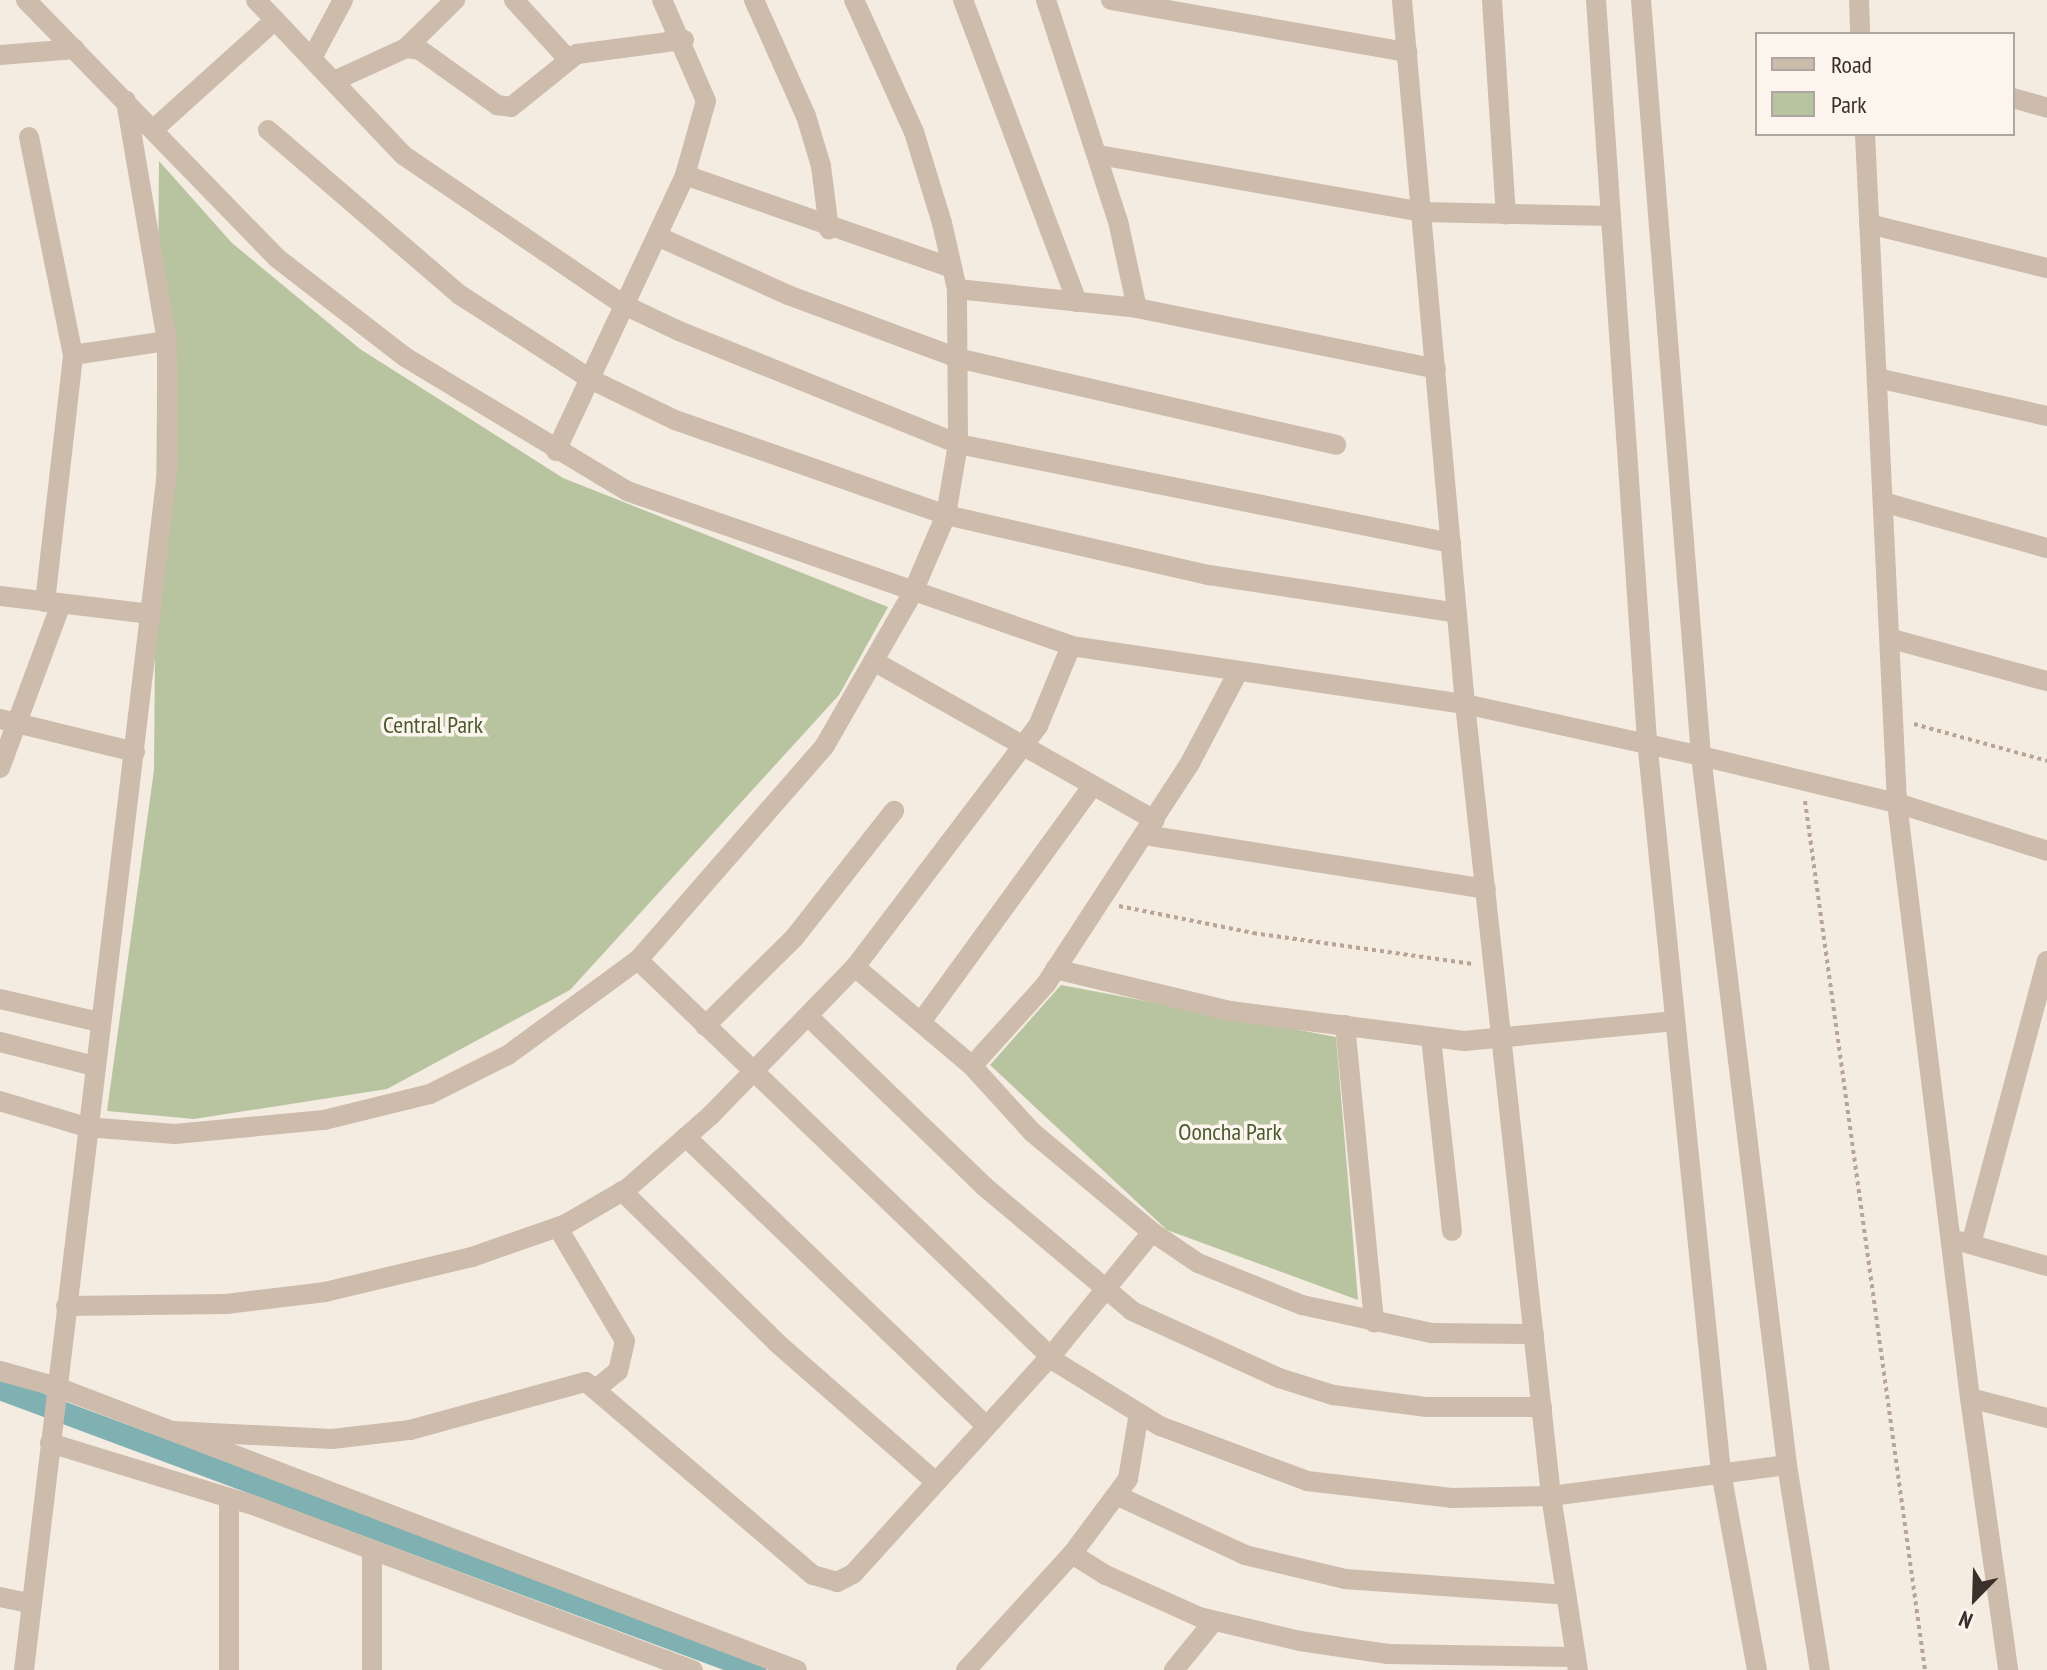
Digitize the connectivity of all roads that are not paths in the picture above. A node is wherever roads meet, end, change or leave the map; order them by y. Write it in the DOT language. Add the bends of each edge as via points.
graph roads {
  1 [pos="26,0"];
  2 [pos="256,0"];
  3 [pos="343,0"];
  4 [pos="455,0"];
  5 [pos="514,0"];
  6 [pos="662,0"];
  7 [pos="754,0"];
  8 [pos="854,0"];
  9 [pos="963,0"];
  10 [pos="1046,0"];
  11 [pos="1111,0"];
  12 [pos="1402,0"];
  13 [pos="1492,0"];
  14 [pos="1596,0"];
  15 [pos="1641,0"];
  16 [pos="1859,0"];
  17 [pos="275,20"];
  18 [pos="1860,32"];
  19 [pos="684,40"];
  20 [pos="406,48"];
  21 [pos="75,49"];
  22 [pos="1407,52"];
  23 [pos="0,55"];
  24 [pos="312,58"];
  25 [pos="567,58"];
  26 [pos="334,81"];
  27 [pos="2015,99"];
  28 [pos="126,100"];
  29 [pos="2047,108"];
  30 [pos="154,129"];
  31 [pos="268,130"];
  32 [pos="1865,136"];
  33 [pos="29,137"];
  34 [pos="1099,155"];
  35 [pos="685,175"];
  36 [pos="1422,212"];
  37 [pos="1506,215"];
  38 [pos="1611,216"];
  39 [pos="1869,224"];
  40 [pos="829,229"];
  41 [pos="657,236"];
  42 [pos="952,268"];
  43 [pos="2047,268"];
  44 [pos="957,289"];
  45 [pos="1077,302"];
  46 [pos="622,304"];
  47 [pos="1137,308"];
  48 [pos="167,341"];
  49 [pos="73,355"];
  50 [pos="957,358"];
  51 [pos="1436,369"];
  52 [pos="1877,378"];
  53 [pos="592,380"];
  54 [pos="2047,416"];
  55 [pos="958,444"];
  56 [pos="1336,445"];
  57 [pos="556,451"];
  58 [pos="1883,502"];
  59 [pos="946,515"];
  60 [pos="1451,543"];
  61 [pos="2047,548"];
  62 [pos="912,594"];
  63 [pos="0,596"];
  64 [pos="53,603"];
  65 [pos="1457,613"];
  66 [pos="151,614"];
  67 [pos="1892,639"];
  68 [pos="1071,646"];
  69 [pos="877,663"];
  70 [pos="1237,674"];
  71 [pos="2047,681"];
  72 [pos="1465,704"];
  73 [pos="10,722"];
  74 [pos="1647,740"];
  75 [pos="1022,750"];
  76 [pos="135,752"];
  77 [pos="1701,756"];
  78 [pos="0,768"];
  79 [pos="1092,787"];
  80 [pos="1897,803"];
  81 [pos="894,811"];
  82 [pos="1150,828"];
  83 [pos="2047,851"];
  84 [pos="1486,889"];
  85 [pos="638,960"];
  86 [pos="2047,961"];
  87 [pos="855,967"];
  88 [pos="1055,969"];
  89 [pos="0,999"];
  90 [pos="810,1018"];
  91 [pos="1675,1021"];
  92 [pos="100,1022"];
  93 [pos="921,1022"];
  94 [pos="1345,1025"];
  95 [pos="705,1026"];
  96 [pos="1431,1038"];
  97 [pos="0,1042"];
  98 [pos="1504,1042"];
  99 [pos="94,1066"];
  100 [pos="972,1066"];
  101 [pos="754,1075"];
  102 [pos="0,1101"];
  103 [pos="86,1127"];
  104 [pos="686,1137"];
  105 [pos="622,1191"];
  106 [pos="558,1228"];
  107 [pos="1452,1231"];
  108 [pos="1152,1232"];
  109 [pos="1950,1238"];
  110 [pos="1971,1244"];
  111 [pos="2047,1266"];
  112 [pos="1104,1293"];
  113 [pos="66,1306"];
  114 [pos="1374,1323"];
  115 [pos="1534,1334"];
  116 [pos="1051,1356"];
  117 [pos="0,1371"];
  118 [pos="597,1388"];
  119 [pos="57,1392"];
  120 [pos="1970,1398"];
  121 [pos="1542,1407"];
  122 [pos="1139,1413"];
  123 [pos="2047,1418"];
  124 [pos="986,1426"];
  125 [pos="173,1431"];
  126 [pos="50,1443"];
  127 [pos="1787,1465"];
  128 [pos="1721,1472"];
  129 [pos="936,1482"];
  130 [pos="1118,1496"];
  131 [pos="1551,1496"];
  132 [pos="229,1498"];
  133 [pos="372,1550"];
  134 [pos="1072,1554"];
  135 [pos="1566,1595"];
  136 [pos="0,1597"];
  137 [pos="28,1603"];
  138 [pos="1214,1621"];
  139 [pos="1577,1664"];
  140 [pos="24,1670"];
  141 [pos="229,1670"];
  142 [pos="372,1670"];
  143 [pos="693,1670"];
  144 [pos="797,1670"];
  145 [pos="966,1670"];
  146 [pos="1174,1670"];
  147 [pos="1757,1670"];
  148 [pos="1820,1670"];
  149 [pos="2008,1670"];
  1 -- 21 [label="street"];
  2 -- 17 [label="street"];
  3 -- 24 [label="street"];
  4 -- 20 [label="street"];
  5 -- 25 [label="street"];
  6 -- 19 [label="street"];
  7 -- 40 [label="street" via="806,116 821,166"];
  8 -- 42 [label="street" via="914,132"];
  9 -- 45 [label="street"];
  10 -- 34 [label="street"];
  11 -- 22 [label="street"];
  12 -- 22 [label="street"];
  13 -- 37 [label="street"];
  14 -- 38 [label="street"];
  15 -- 77 [label="street"];
  16 -- 18 [label="street"];
  17 -- 24 [label="street"];
  17 -- 30 [label="street"];
  19 -- 25 [label="street"];
  19 -- 35 [label="street" via="706,101"];
  20 -- 25 [label="street" via="420,50 504,107 522,104"];
  20 -- 26 [label="street"];
  21 -- 23 [label="street"];
  21 -- 28 [label="street"];
  22 -- 36 [label="street"];
  24 -- 26 [label="street"];
  26 -- 46 [label="street" via="403,155"];
  27 -- 29 [label="street"];
  28 -- 30 [label="street"];
  28 -- 48 [label="street"];
  30 -- 57 [label="street" via="277,258 405,357"];
  31 -- 53 [label="street" via="412,259"];
  32 -- 39 [label="street"];
  33 -- 49 [label="street"];
  34 -- 36 [label="street"];
  34 -- 47 [label="street"];
  35 -- 40 [label="street"];
  35 -- 41 [label="street"];
  36 -- 37 [label="street"];
  36 -- 51 [label="street"];
  37 -- 38 [label="street"];
  38 -- 74 [label="street"];
  39 -- 43 [label="street"];
  39 -- 52 [label="street"];
  40 -- 42 [label="street"];
  41 -- 46 [label="street"];
  41 -- 50 [label="street" via="788,295"];
  42 -- 44 [label="street"];
  44 -- 45 [label="street"];
  44 -- 50 [label="street"];
  45 -- 47 [label="street"];
  46 -- 53 [label="street"];
  46 -- 55 [label="street"];
  47 -- 51 [label="street"];
  48 -- 49 [label="street"];
  48 -- 66 [label="street" via="168,464"];
  49 -- 64 [label="street"];
  50 -- 55 [label="street"];
  50 -- 56 [label="street"];
  51 -- 60 [label="street"];
  52 -- 54 [label="street"];
  52 -- 58 [label="street"];
  53 -- 57 [label="street"];
  53 -- 59 [label="street" via="750,450"];
  55 -- 59 [label="street"];
  55 -- 60 [label="street"];
  57 -- 62 [label="street" via="627,491 706,523"];
  58 -- 61 [label="street"];
  58 -- 67 [label="street"];
  59 -- 62 [label="street"];
  59 -- 65 [label="street" via="1209,575"];
  60 -- 65 [label="street"];
  62 -- 68 [label="street"];
  62 -- 69 [label="street"];
  63 -- 64 [label="street"];
  64 -- 66 [label="street"];
  64 -- 73 [label="street"];
  65 -- 72 [label="street"];
  66 -- 76 [label="street"];
  67 -- 71 [label="street"];
  67 -- 80 [label="street"];
  68 -- 70 [label="street"];
  68 -- 75 [label="street" via="1061,678"];
  69 -- 75 [label="street"];
  69 -- 85 [label="street" via="824,747"];
  70 -- 72 [label="street"];
  70 -- 82 [label="street"];
  72 -- 74 [label="street"];
  72 -- 84 [label="street"];
  73 -- 76 [label="street"];
  73 -- 78 [label="street"];
  74 -- 77 [label="street"];
  74 -- 91 [label="street"];
  75 -- 79 [label="street"];
  75 -- 87 [label="street"];
  76 -- 92 [label="street"];
  77 -- 80 [label="street"];
  77 -- 127 [label="street"];
  79 -- 82 [label="street"];
  79 -- 93 [label="street"];
  80 -- 83 [label="street"];
  80 -- 109 [label="street"];
  81 -- 95 [label="street" via="794,938"];
  82 -- 84 [label="street"];
  82 -- 88 [label="street"];
  84 -- 98 [label="street"];
  85 -- 95 [label="street"];
  85 -- 103 [label="street" via="508,1055 430,1094 324,1120 175,1134"];
  86 -- 110 [label="street"];
  87 -- 90 [label="street"];
  87 -- 93 [label="street"];
  88 -- 94 [label="street" via="1165,999"];
  88 -- 100 [label="street"];
  89 -- 92 [label="street"];
  90 -- 101 [label="street"];
  90 -- 112 [label="street"];
  91 -- 98 [label="street"];
  91 -- 128 [label="street"];
  92 -- 99 [label="street"];
  93 -- 100 [label="street"];
  94 -- 96 [label="street"];
  94 -- 114 [label="street"];
  95 -- 101 [label="street"];
  96 -- 98 [label="street"];
  96 -- 107 [label="street"];
  97 -- 99 [label="street"];
  98 -- 115 [label="street"];
  99 -- 103 [label="street"];
  100 -- 108 [label="street" via="1033,1133"];
  101 -- 104 [label="street"];
  101 -- 116 [label="street"];
  102 -- 103 [label="street"];
  103 -- 113 [label="street"];
  104 -- 105 [label="street"];
  104 -- 124 [label="street"];
  105 -- 106 [label="street"];
  105 -- 129 [label="street" via="777,1343"];
  106 -- 113 [label="street" via="472,1257 325,1292 226,1304"];
  106 -- 118 [label="street" via="625,1341 618,1371"];
  108 -- 112 [label="street"];
  108 -- 114 [label="street" via="1244,1284"];
  109 -- 110 [label="street"];
  109 -- 120 [label="street"];
  110 -- 111 [label="street"];
  112 -- 116 [label="street"];
  112 -- 121 [label="street" via="1279,1378 1333,1395 1427,1407"];
  113 -- 119 [label="street"];
  114 -- 115 [label="street" via="1432,1333"];
  115 -- 121 [label="street"];
  116 -- 122 [label="street"];
  116 -- 124 [label="street"];
  117 -- 119 [label="street"];
  118 -- 125 [label="street" via="576,1382 410,1430 332,1439"];
  118 -- 129 [label="street" via="825,1580 853,1574"];
  119 -- 125 [label="street"];
  119 -- 126 [label="street"];
  120 -- 123 [label="street"];
  120 -- 149 [label="street"];
  121 -- 131 [label="street"];
  122 -- 130 [label="street" via="1128,1479"];
  122 -- 131 [label="street" via="1307,1481 1451,1498"];
  124 -- 129 [label="street"];
  125 -- 144 [label="street"];
  126 -- 132 [label="street"];
  126 -- 137 [label="street"];
  127 -- 128 [label="street"];
  127 -- 148 [label="street"];
  128 -- 131 [label="street"];
  128 -- 147 [label="street"];
  130 -- 134 [label="street"];
  130 -- 135 [label="street" via="1245,1555 1345,1579"];
  131 -- 135 [label="street"];
  132 -- 133 [label="street"];
  132 -- 141 [label="street"];
  133 -- 142 [label="street"];
  133 -- 143 [label="street"];
  134 -- 138 [label="street" via="1162,1604"];
  134 -- 145 [label="street"];
  135 -- 139 [label="street"];
  136 -- 137 [label="street"];
  137 -- 140 [label="street"];
  138 -- 139 [label="street" via="1388,1654"];
  138 -- 146 [label="street"];
}
